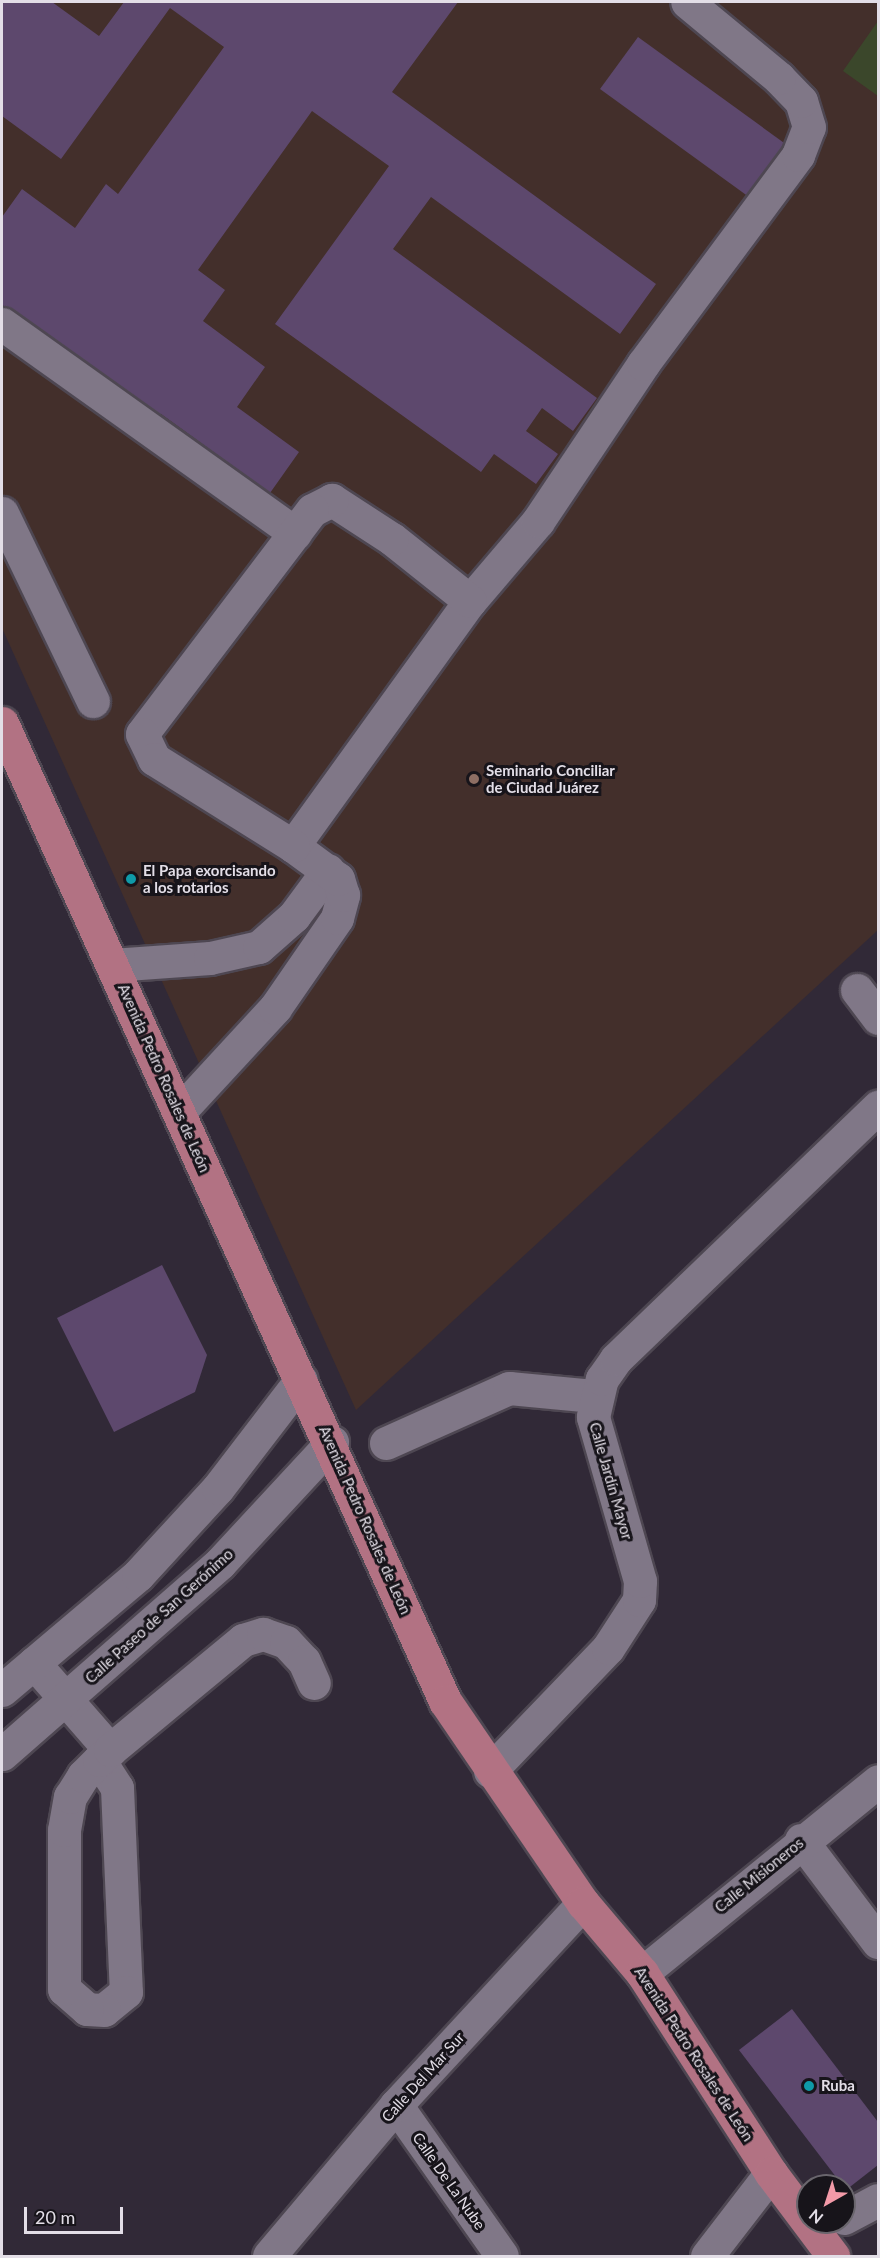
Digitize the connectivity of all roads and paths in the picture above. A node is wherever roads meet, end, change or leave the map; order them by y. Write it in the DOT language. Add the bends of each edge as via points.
graph roads {
  1 [pos="687,2"];
  2 [pos="2,324"];
  3 [pos="2,513"];
  4 [pos="295,533"];
  5 [pos="470,601"];
  6 [pos="93,701"];
  7 [pos="2,723"];
  8 [pos="293,846"];
  9 [pos="328,870"];
  10 [pos="269,941"];
  11 [pos="112,965"];
  12 [pos="303,970"];
  13 [pos="857,990"];
  14 [pos="879,1018"];
  15 [pos="879,1107"];
  16 [pos="179,1112"];
  17 [pos="301,1380"];
  18 [pos="594,1396"];
  19 [pos="332,1442"];
  20 [pos="386,1443"];
  21 [pos="34,1663"];
  22 [pos="314,1683"];
  23 [pos="2,1690"];
  24 [pos="65,1700"];
  25 [pos="2,1754"];
  26 [pos="105,1755"];
  27 [pos="490,1771"];
  28 [pos="879,1780"];
  29 [pos="801,1840"];
  30 [pos="583,1903"];
  31 [pos="879,1942"];
  32 [pos="642,1973"];
  33 [pos="396,2105"];
  34 [pos="771,2173"];
  35 [pos="879,2200"];
  36 [pos="856,2211"];
  37 [pos="828,2237"];
  38 [pos="268,2256"];
  39 [pos="502,2256"];
  40 [pos="707,2256"];
  1 -- 5 [label="street" via="779,78 801,101 809,127 798,155 643,364 545,512"];
  2 -- 4 [label="street"];
  3 -- 6 [label="street"];
  4 -- 5 [label="street" via="312,510 341,502"];
  4 -- 8 [label="street" via="142,741 154,759"];
  5 -- 8 [label="street"];
  7 -- 11 [label="main road, Avenida Pedro Rosales de León"];
  8 -- 9 [label="street"];
  9 -- 10 [label="street"];
  9 -- 12 [label="street" via="343,895 337,918"];
  10 -- 11 [label="street" via="239,954"];
  10 -- 12 [label="street"];
  11 -- 16 [label="main road, Avenida Pedro Rosales de León"];
  12 -- 16 [label="street" via="275,1008"];
  13 -- 14 [label="street"];
  15 -- 18 [label="street" via="616,1359"];
  16 -- 17 [label="main road, Avenida Pedro Rosales de León"];
  17 -- 19 [label="main road, Avenida Pedro Rosales de León"];
  17 -- 21 [label="street" via="218,1488 138,1575"];
  18 -- 20 [label="street" via="509,1388"];
  18 -- 27 [label="street, Calle Jardín Mayor" via="592,1418 640,1581 639,1600 608,1648"];
  19 -- 24 [label="street, Calle Paseo de San Gerónimo" via="220,1563"];
  19 -- 27 [label="main road, Avenida Pedro Rosales de León" via="445,1701"];
  21 -- 23 [label="street"];
  21 -- 24 [label="street"];
  22 -- 26 [label="street" via="304,1661 286,1642 263,1634 243,1640"];
  24 -- 25 [label="street, Calle Paseo de San Gerónimo"];
  24 -- 26 [label="street"];
  26 -- 26 [label="street" via="117,1788 126,1992 104,2010 87,2009 64,1989 64,1830 70,1797"];
  27 -- 30 [label="main road, Avenida Pedro Rosales de León"];
  28 -- 29 [label="street, Calle Misioneros"];
  29 -- 31 [label="street"];
  29 -- 32 [label="street, Calle Misioneros"];
  30 -- 32 [label="main road, Avenida Pedro Rosales de León"];
  30 -- 33 [label="street, Calle Del Mar Sur"];
  32 -- 34 [label="main road, Avenida Pedro Rosales de León"];
  33 -- 38 [label="street, Calle Del Mar Sur"];
  33 -- 39 [label="street, Calle De La Nube"];
  34 -- 37 [label="main road, Avenida Pedro Rosales de León"];
  34 -- 40 [label="street"];
  35 -- 36 [label="street"];
}
